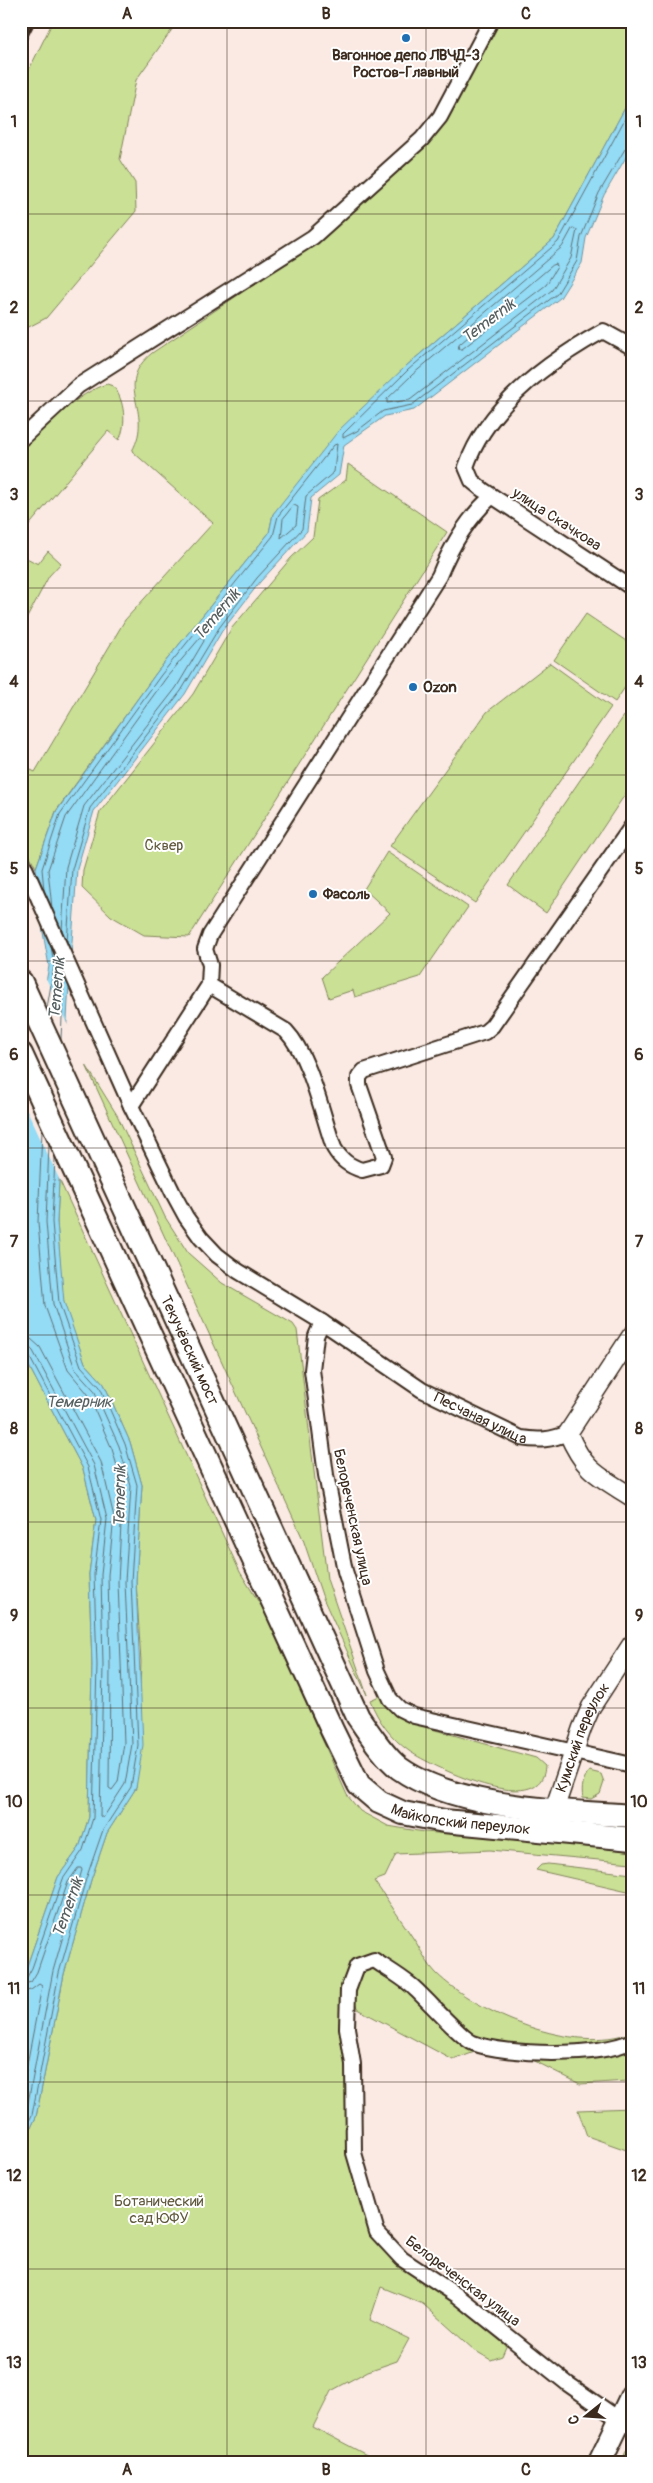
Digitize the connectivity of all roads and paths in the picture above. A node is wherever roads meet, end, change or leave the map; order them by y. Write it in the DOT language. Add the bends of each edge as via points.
graph roads {
  1 [pos="491,21"];
  2 [pos="632,347"];
  3 [pos="21,439"];
  4 [pos="492,496"];
  5 [pos="632,588"];
  6 [pos="632,826"];
  7 [pos="21,859"];
  8 [pos="21,982"];
  9 [pos="209,985"];
  10 [pos="21,1054"];
  11 [pos="131,1106"];
  12 [pos="322,1322"];
  13 [pos="632,1334"];
  14 [pos="568,1434"];
  15 [pos="632,1497"];
  16 [pos="632,1644"];
  17 [pos="358,1718"];
  18 [pos="332,1730"];
  19 [pos="573,1753"];
  20 [pos="632,1765"];
  21 [pos="554,1810"];
  22 [pos="632,1816"];
  23 [pos="632,1839"];
  24 [pos="632,2042"];
  25 [pos="632,2395"];
  26 [pos="620,2420"];
  27 [pos="600,2462"];
  1 -- 3 [label="street" via="440,117 422,139 313,237 78,386"];
  2 -- 4 [label="street, улица Скачкова" via="603,331 554,363 514,395 490,425 466,467 472,481"];
  4 -- 5 [label="street, улица Скачкова"];
  4 -- 9 [label="street" via="457,539 439,576 210,935 205,949 210,965"];
  6 -- 9 [label="street" via="492,1026 485,1032 364,1071 359,1085 384,1157 381,1165 362,1170 338,1156 294,1040 286,1031"];
  7 -- 11 [label="street, Песчаная улица"];
  8 -- 17 [label="main road, Текучёвский мост"];
  9 -- 11 [label="street"];
  10 -- 18 [label="main road, Текучёвский мост"];
  11 -- 12 [label="street, Песчаная улица" via="174,1195 201,1238 238,1271"];
  12 -- 14 [label="street, Песчаная улица" via="422,1390 521,1438 550,1440"];
  12 -- 19 [label="street, Белореченская улица" via="316,1336 312,1370 326,1475 345,1571 377,1671 390,1699 414,1716"];
  13 -- 14 [label="street"];
  14 -- 15 [label="street" via="578,1456 591,1471"];
  16 -- 19 [label="street, Кумский переулок" via="592,1707"];
  17 -- 21 [label="main road, Майкопский переулок" via="398,1767 440,1790"];
  18 -- 23 [label="main road, Майкопский переулок" via="359,1785 379,1802 403,1813 444,1821"];
  19 -- 20 [label="street"];
  19 -- 21 [label="street, Кумский переулок"];
  21 -- 22 [label="main road, Майкопский переулок"];
  24 -- 26 [label="street, Белореченская улица" via="621,2047 569,2053 532,2053 472,2043 411,1985 374,1960 357,1966 348,1990 354,2153 377,2232 402,2259 458,2296 568,2384"];
  25 -- 26 [label="main road"];
  26 -- 27 [label="main road"];
}
